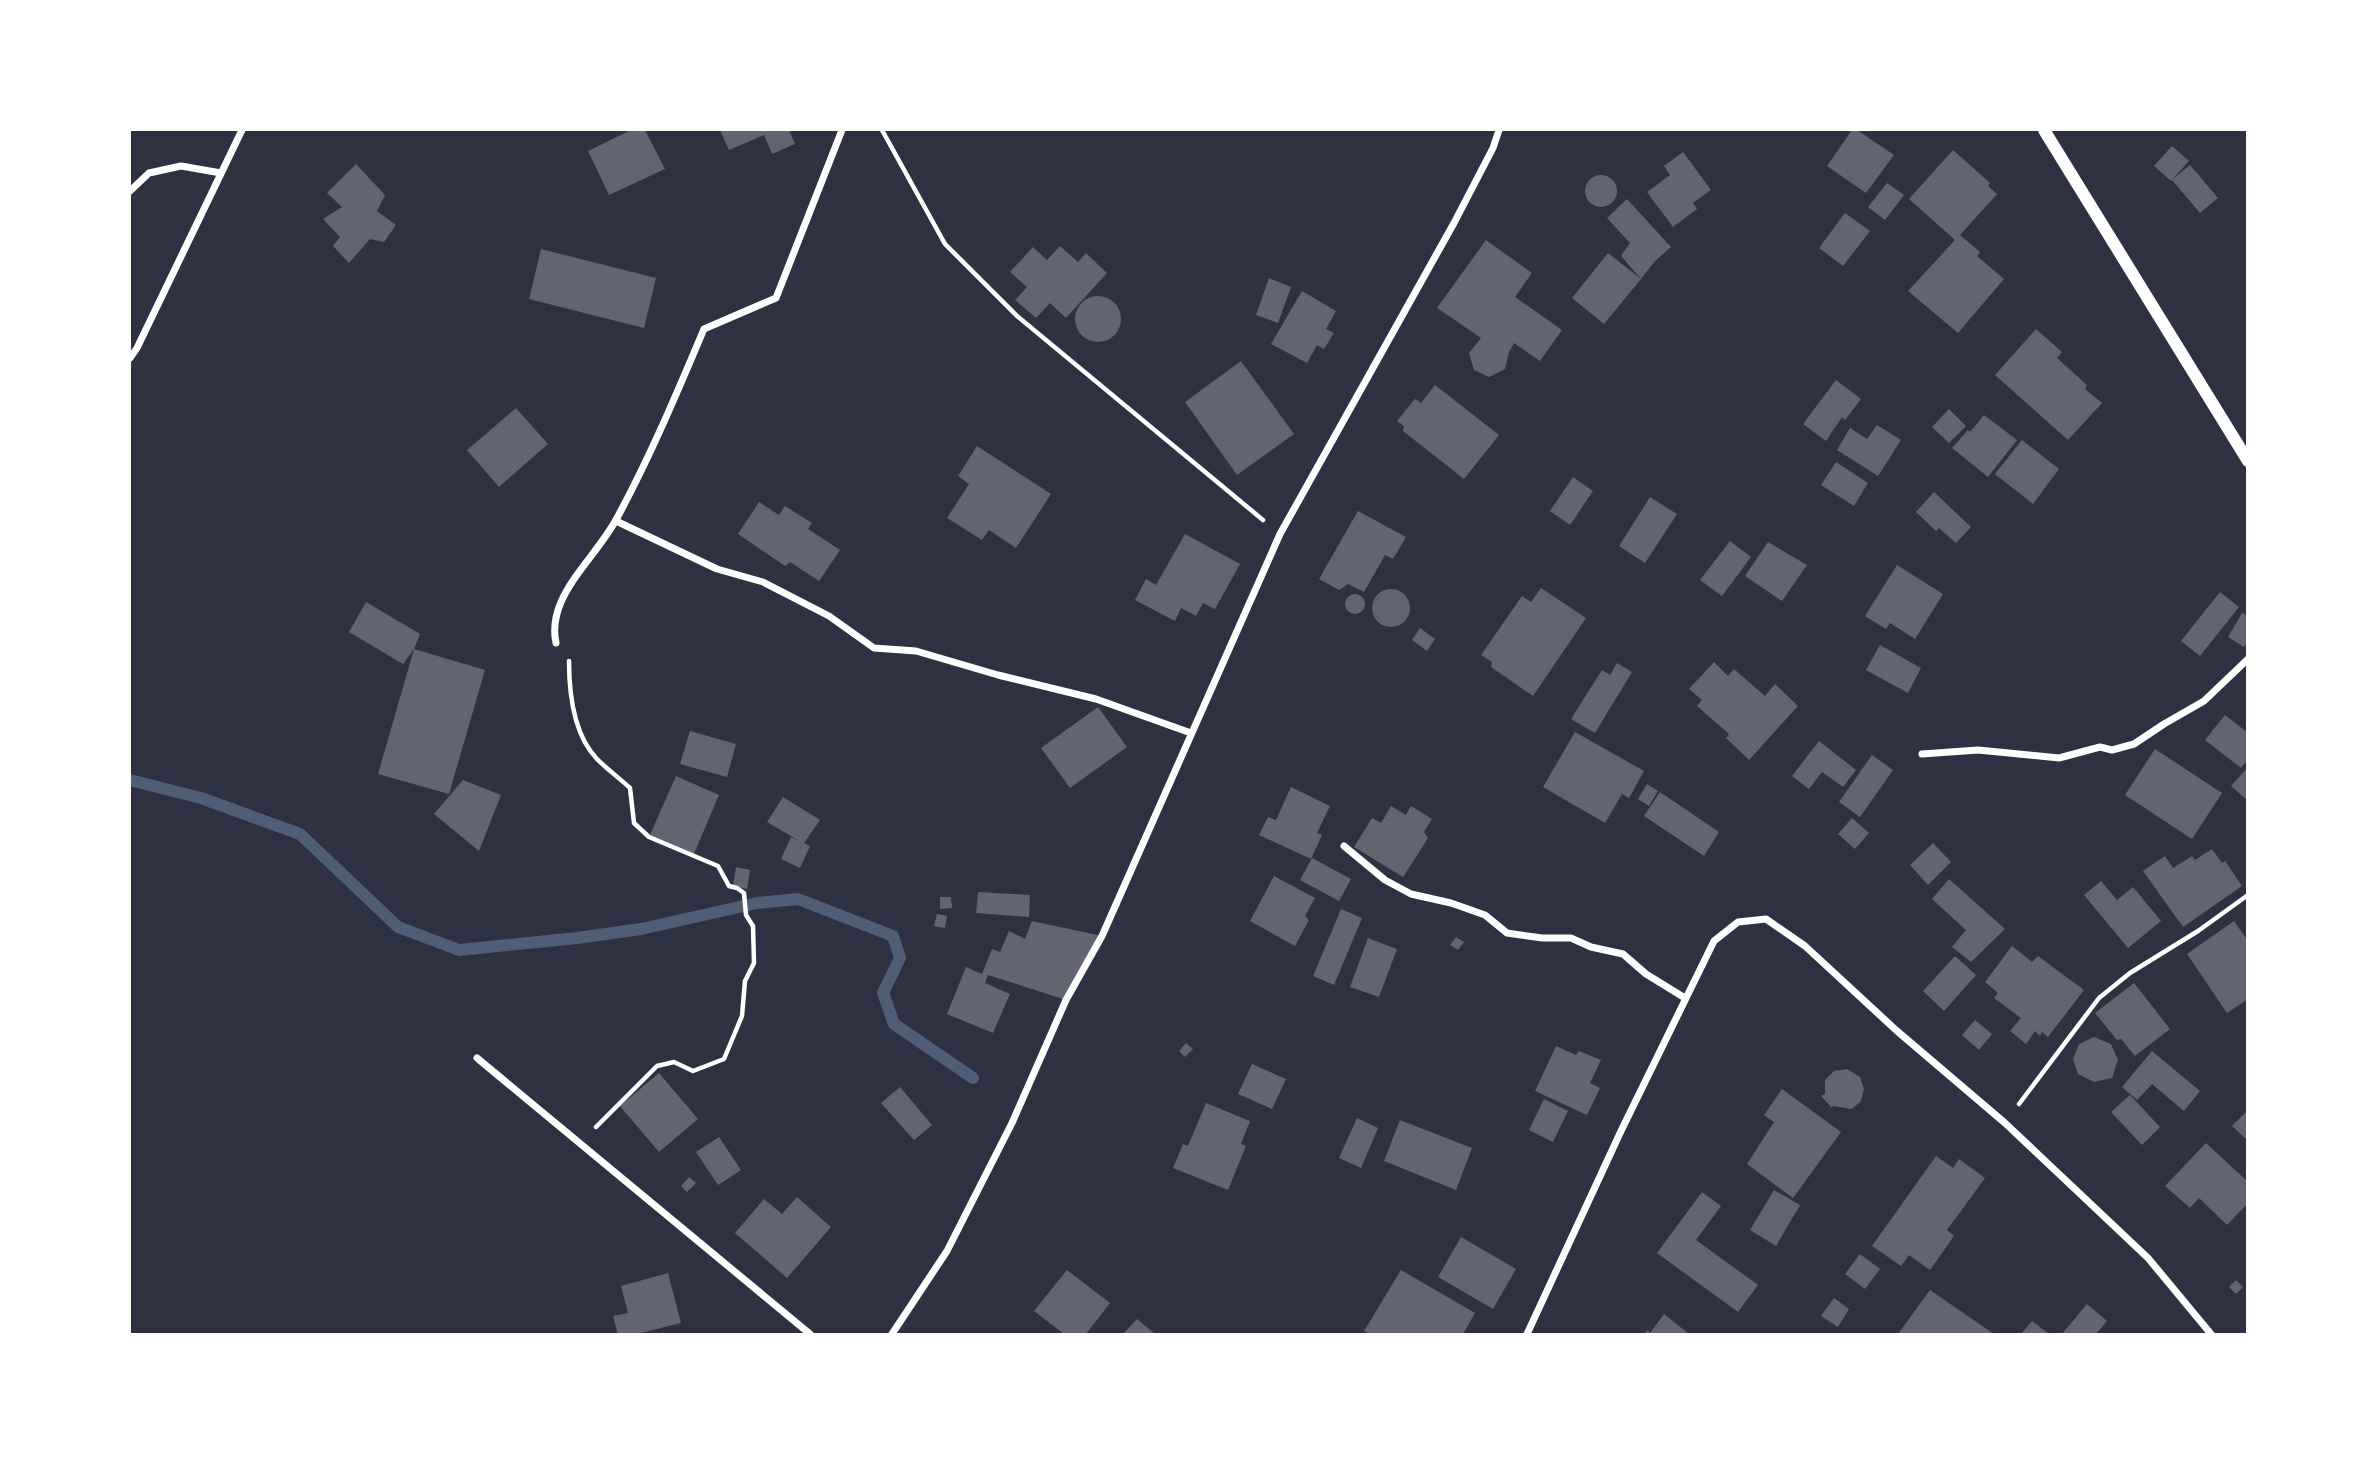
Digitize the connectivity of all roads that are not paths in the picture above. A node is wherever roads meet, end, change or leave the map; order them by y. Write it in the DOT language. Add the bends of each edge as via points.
graph roads {
  1 [pos="242,130"];
  2 [pos="842,130"];
  3 [pos="1499,130"];
  4 [pos="2044,130"];
  5 [pos="221,173"];
  6 [pos="130,191"];
  7 [pos="130,358"];
  8 [pos="2248,461"];
  9 [pos="616,521"];
  10 [pos="556,643"];
  11 [pos="2248,659"];
  12 [pos="1191,733"];
  13 [pos="1922,754"];
  14 [pos="1344,846"];
  15 [pos="1685,998"];
  16 [pos="477,1058"];
  17 [pos="810,1335"];
  18 [pos="892,1335"];
  19 [pos="1527,1335"];
  20 [pos="2211,1335"];
  1 -- 5 [label="street"];
  2 -- 9 [label="street" via="776,298 704,329"];
  3 -- 12 [label="street" via="1454,223 1280,534"];
  4 -- 8 [label="street"];
  5 -- 6 [label="street" via="181,166 149,173"];
  5 -- 7 [label="street"];
  9 -- 10 [label="street" via="561,603 553,630"];
  9 -- 12 [label="street" via="717,569 763,582 828,615 874,648 916,651 1096,699"];
  11 -- 13 [label="street" via="2204,701 2134,744 2059,758 1978,750"];
  12 -- 18 [label="street" via="1102,936 1066,1000 1012,1122 947,1251"];
  14 -- 15 [label="street" via="1385,880 1411,894 1485,915 1507,933 1571,938 1623,954"];
  15 -- 19 [label="street"];
  15 -- 20 [label="street" via="1714,941 1738,922 1766,919 1805,946 2005,1123 2148,1258"];
  16 -- 17 [label="street"];
}
